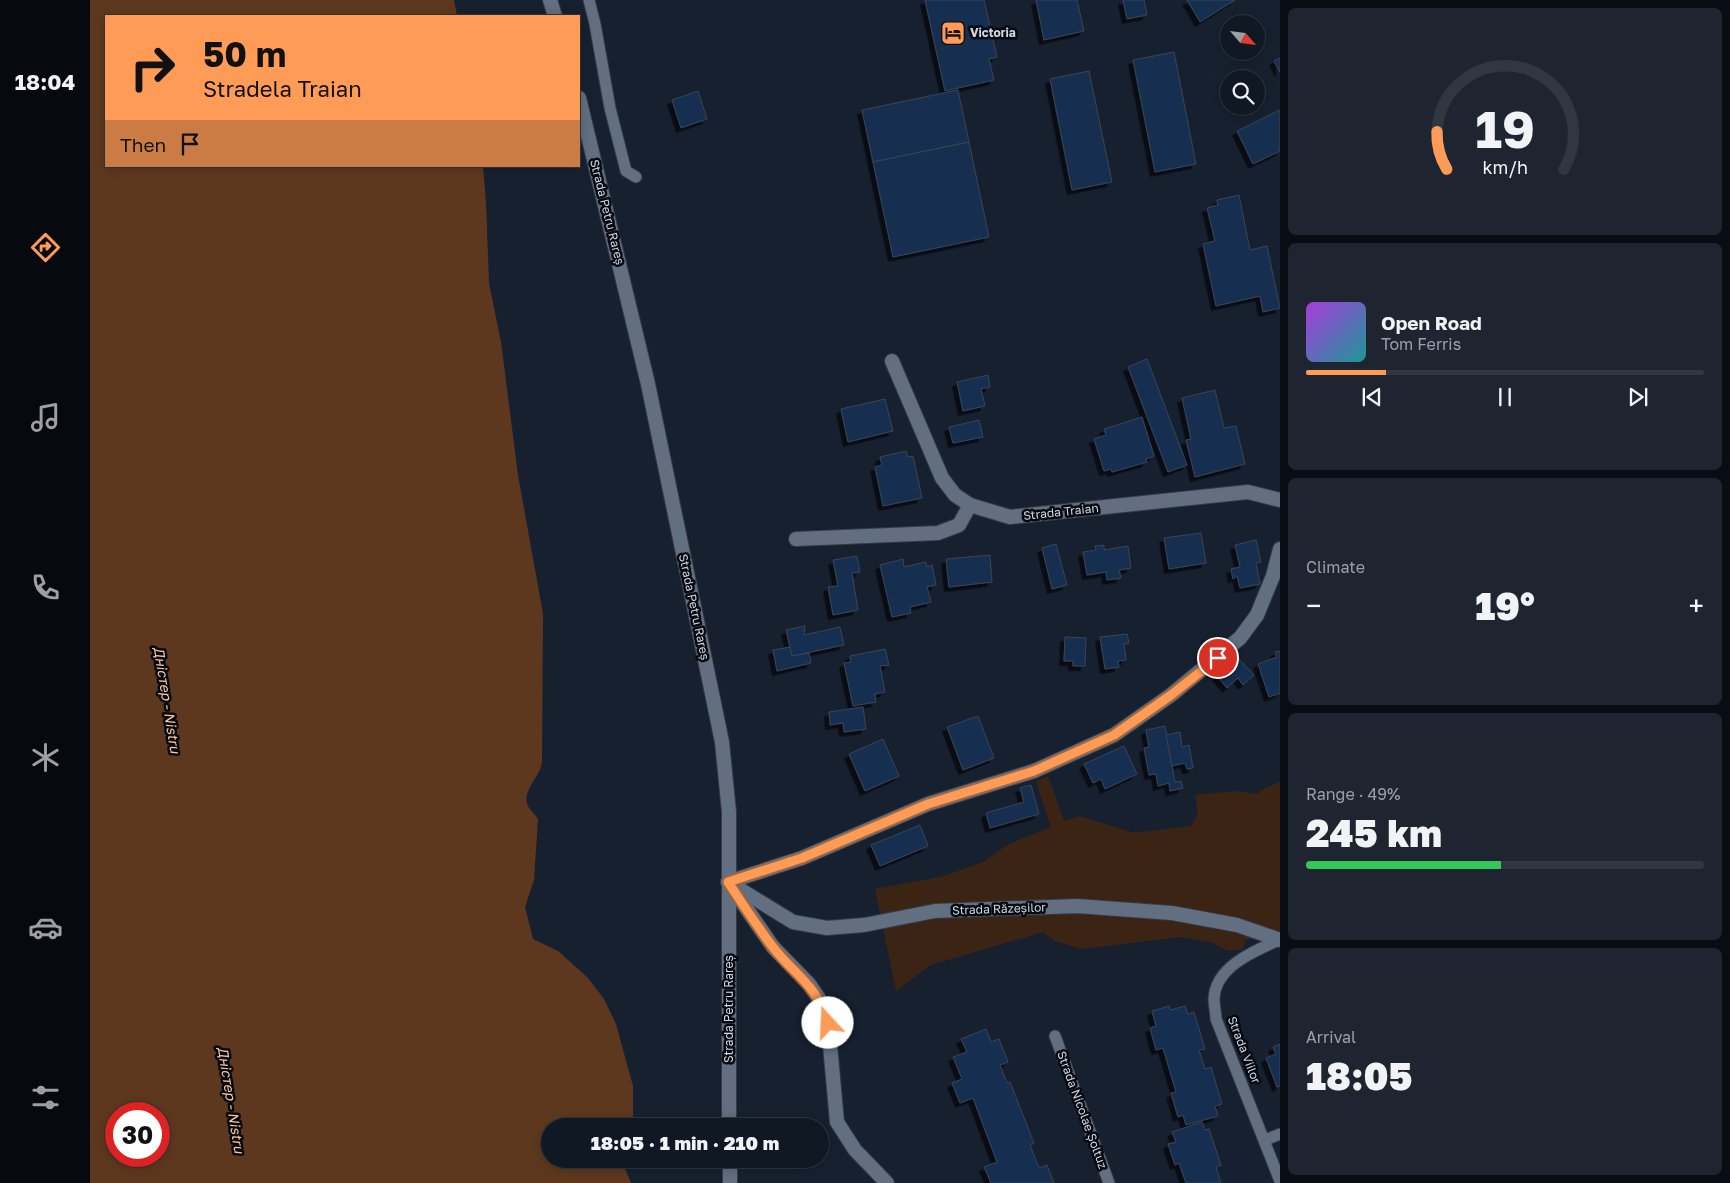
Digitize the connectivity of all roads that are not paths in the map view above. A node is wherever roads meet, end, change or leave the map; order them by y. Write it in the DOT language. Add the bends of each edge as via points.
graph roads {
  1 [pos="550,0"];
  2 [pos="589,0"];
  3 [pos="555,15"];
  4 [pos="580,102"];
  5 [pos="636,177"];
  6 [pos="892,361"];
  7 [pos="1280,500"];
  8 [pos="970,505"];
  9 [pos="796,539"];
  10 [pos="1280,549"];
  11 [pos="728,882"];
  12 [pos="1279,940"];
  13 [pos="1055,1036"];
  14 [pos="730,1118"];
  15 [pos="1280,1134"];
  16 [pos="1265,1140"];
  17 [pos="730,1168"];
  18 [pos="1280,1181"];
  19 [pos="730,1183"];
  20 [pos="886,1183"];
  21 [pos="1109,1183"];
  1 -- 3 [label="street"];
  2 -- 5 [label="lane" via="626,171"];
  4 -- 11 [label="street, Strada Petru Rareș" via="648,384 722,742 729,812"];
  6 -- 8 [label="street" via="942,478 955,495"];
  7 -- 8 [label="street, Strada Traian" via="1248,492 1010,518"];
  8 -- 9 [label="street" via="959,525 938,533"];
  10 -- 11 [label="street" via="1257,615 1240,638 1171,695 1114,735 1034,771 928,804 802,858"];
  11 -- 12 [label="street, Strada Răzeșilor" via="793,922 827,928 864,925 935,911 1077,906 1172,913 1237,925"];
  11 -- 14 [label="street, Strada Petru Rareș"];
  11 -- 20 [label="street" via="772,947 822,1003 828,1023 837,1122 855,1150"];
  12 -- 16 [label="lane, Strada Viilor" via="1236,962 1221,978 1214,997 1216,1019"];
  13 -- 21 [label="lane, Strada Nicolae Șoltuz"];
  15 -- 16 [label="lane"];
  16 -- 18 [label="lane, Strada Viilor"];
  17 -- 19 [label="street"];
}
